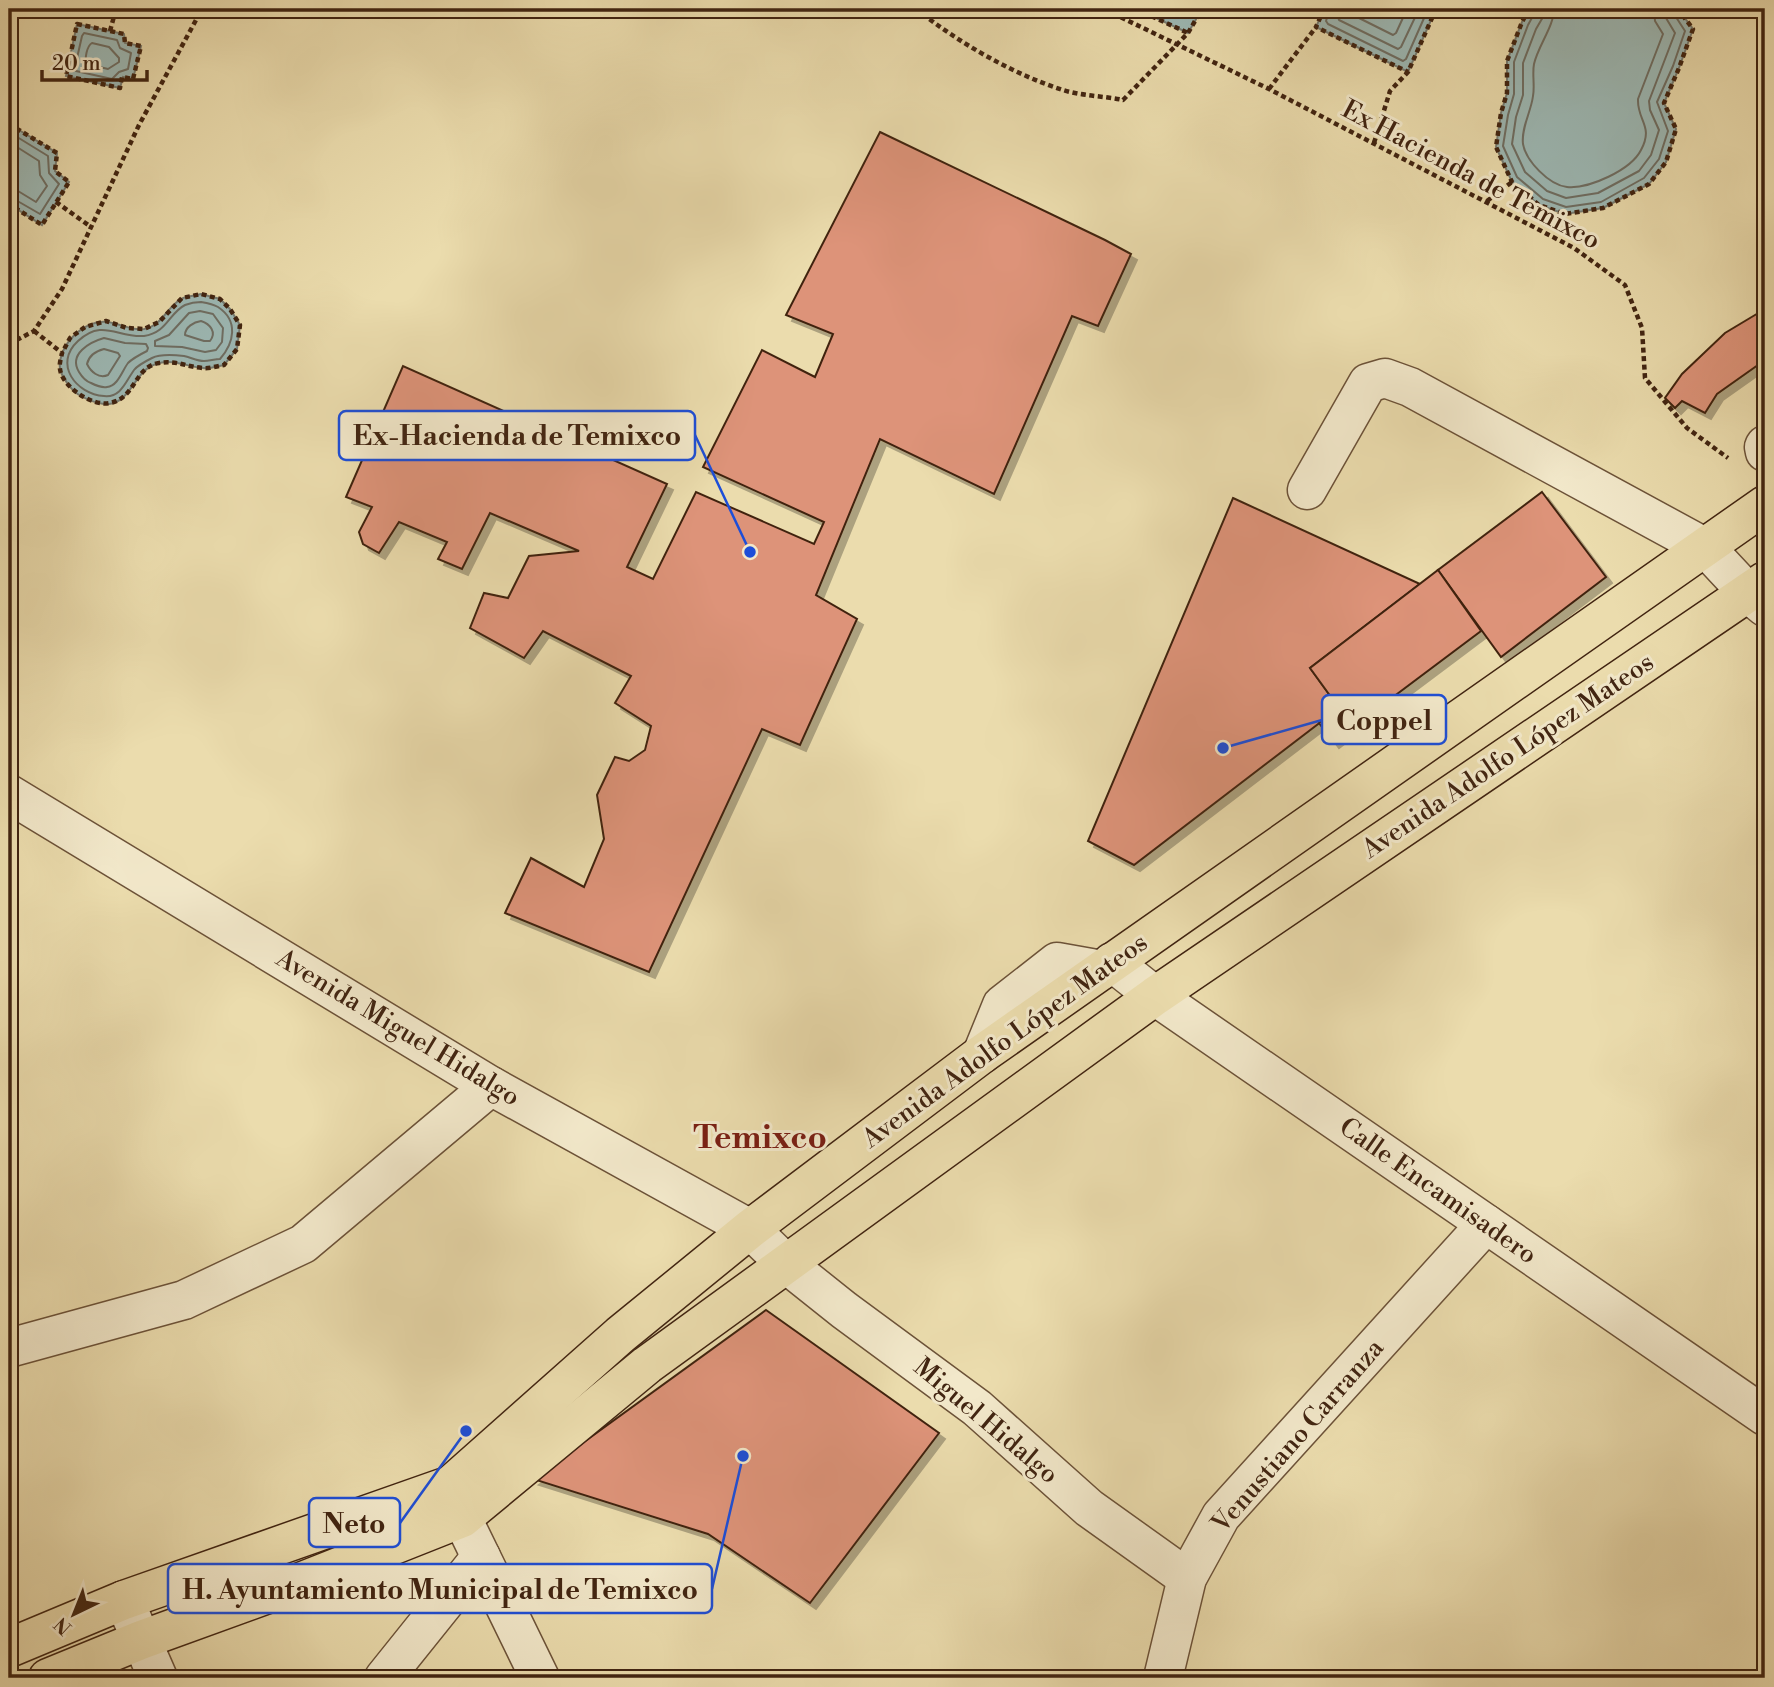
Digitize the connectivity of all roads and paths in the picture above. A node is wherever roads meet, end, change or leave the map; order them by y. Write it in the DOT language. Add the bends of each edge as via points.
graph roads {
  1 [pos="116,9"];
  2 [pos="137,9"];
  3 [pos="171,9"];
  4 [pos="202,9"];
  5 [pos="916,9"];
  6 [pos="1106,9"];
  7 [pos="1136,9"];
  8 [pos="1202,9"];
  9 [pos="1324,9"];
  10 [pos="1436,9"];
  11 [pos="1529,9"];
  12 [pos="1678,9"];
  13 [pos="1316,27"];
  14 [pos="110,31"];
  15 [pos="1188,33"];
  16 [pos="1177,45"];
  17 [pos="1408,72"];
  18 [pos="1269,89"];
  19 [pos="9,124"];
  20 [pos="1374,143"];
  21 [pos="1512,182"];
  22 [pos="1487,201"];
  23 [pos="57,202"];
  24 [pos="9,204"];
  25 [pos="91,227"];
  26 [pos="34,331"];
  27 [pos="9,344"];
  28 [pos="62,353"];
  29 [pos="1754,452"];
  30 [pos="1307,490"];
  31 [pos="1765,505"];
  32 [pos="1706,548"];
  33 [pos="1759,594"];
  34 [pos="9,794"];
  35 [pos="1107,966"];
  36 [pos="1155,996"];
  37 [pos="491,1086"];
  38 [pos="1486,1224"];
  39 [pos="750,1229"];
  40 [pos="785,1263"];
  41 [pos="9,1348"];
  42 [pos="1765,1416"];
  43 [pos="456,1501"];
  44 [pos="481,1557"];
  45 [pos="1187,1578"];
  46 [pos="124,1600"];
  47 [pos="141,1640"];
  48 [pos="9,1648"];
  49 [pos="48,1678"];
  50 [pos="158,1678"];
  51 [pos="384,1678"];
  52 [pos="540,1678"];
  53 [pos="1163,1678"];
  1 -- 14 [label="path"];
  2 -- 3 [label="path" via="159,13"];
  4 -- 25 [label="path" via="139,125"];
  5 -- 16 [label="path" via="1008,68 1065,90 1123,100"];
  6 -- 16 [label="path, Ex Hacienda de Temixco"];
  7 -- 15 [label="path"];
  8 -- 15 [label="path"];
  9 -- 13 [label="path"];
  10 -- 17 [label="path"];
  11 -- 21 [label="path" via="1507,61 1507,93 1496,148"];
  12 -- 21 [label="path" via="1693,30 1664,103 1676,129 1665,162 1649,184 1603,208 1565,214 1539,205"];
  13 -- 17 [label="path"];
  13 -- 18 [label="path"];
  14 -- 14 [label="path" via="77,24 66,76 120,88 122,77 133,79 141,47 125,43 124,34"];
  15 -- 16 [label="path"];
  16 -- 18 [label="path, Ex Hacienda de Temixco"];
  17 -- 20 [label="path" via="1390,91"];
  18 -- 20 [label="path, Ex Hacienda de Temixco"];
  19 -- 23 [label="path" via="57,153 55,171 69,182"];
  20 -- 22 [label="path, Ex Hacienda de Temixco"];
  21 -- 22 [label="path"];
  22 -- 29 [label="path, Ex Hacienda de Temixco" via="1574,247 1625,285 1642,328 1645,378 1687,428"];
  23 -- 24 [label="path" via="42,225"];
  23 -- 25 [label="path"];
  25 -- 26 [label="path" via="62,289"];
  26 -- 27 [label="path"];
  26 -- 28 [label="path"];
  28 -- 28 [label="path" via="60,370 72,390 87,400 109,404 125,397 141,373 157,363 204,368 224,365 237,349 240,325 220,299 201,294 182,298 159,322 144,329 106,321 85,327 70,338"];
  30 -- 32 [label="street" via="1368,383 1385,378 1410,387"];
  31 -- 32 [label="main road, Avenida Adolfo López Mateos"];
  32 -- 33 [label="street"];
  32 -- 35 [label="main road, Avenida Adolfo López Mateos"];
  33 -- 36 [label="main road, Avenida Adolfo López Mateos"];
  34 -- 37 [label="street, Avenida Miguel Hidalgo"];
  35 -- 36 [label="street, Calle Encamisadero"];
  35 -- 39 [label="main road, Avenida Adolfo López Mateos"];
  36 -- 38 [label="street, Calle Encamisadero"];
  36 -- 40 [label="main road, Avenida Adolfo López Mateos"];
  37 -- 39 [label="street, Avenida Miguel Hidalgo"];
  37 -- 41 [label="street" via="303,1244 184,1300"];
  38 -- 42 [label="street, Calle Encamisadero"];
  38 -- 45 [label="street, Venustiano Carranza" via="1221,1516"];
  39 -- 40 [label="street, Avenida Miguel Hidalgo"];
  39 -- 43 [label="main road, Avenida Adolfo López Mateos" via="620,1335"];
  40 -- 43 [label="main road, Avenida Adolfo López Mateos"];
  40 -- 45 [label="street, Miguel Hidalgo" via="977,1408 1088,1508"];
  43 -- 44 [label="street"];
  43 -- 46 [label="main road, Avenida Adolfo López Mateos"];
  43 -- 47 [label="main road, Avenida Adolfo López Mateos" via="298,1583"];
  44 -- 51 [label="street"];
  44 -- 52 [label="street"];
  45 -- 53 [label="street, Venustiano Carranza"];
  46 -- 47 [label="street"];
  46 -- 48 [label="main road, Avenida Adolfo López Mateos"];
  47 -- 49 [label="main road, Avenida Adolfo López Mateos"];
  47 -- 50 [label="street"];
}
